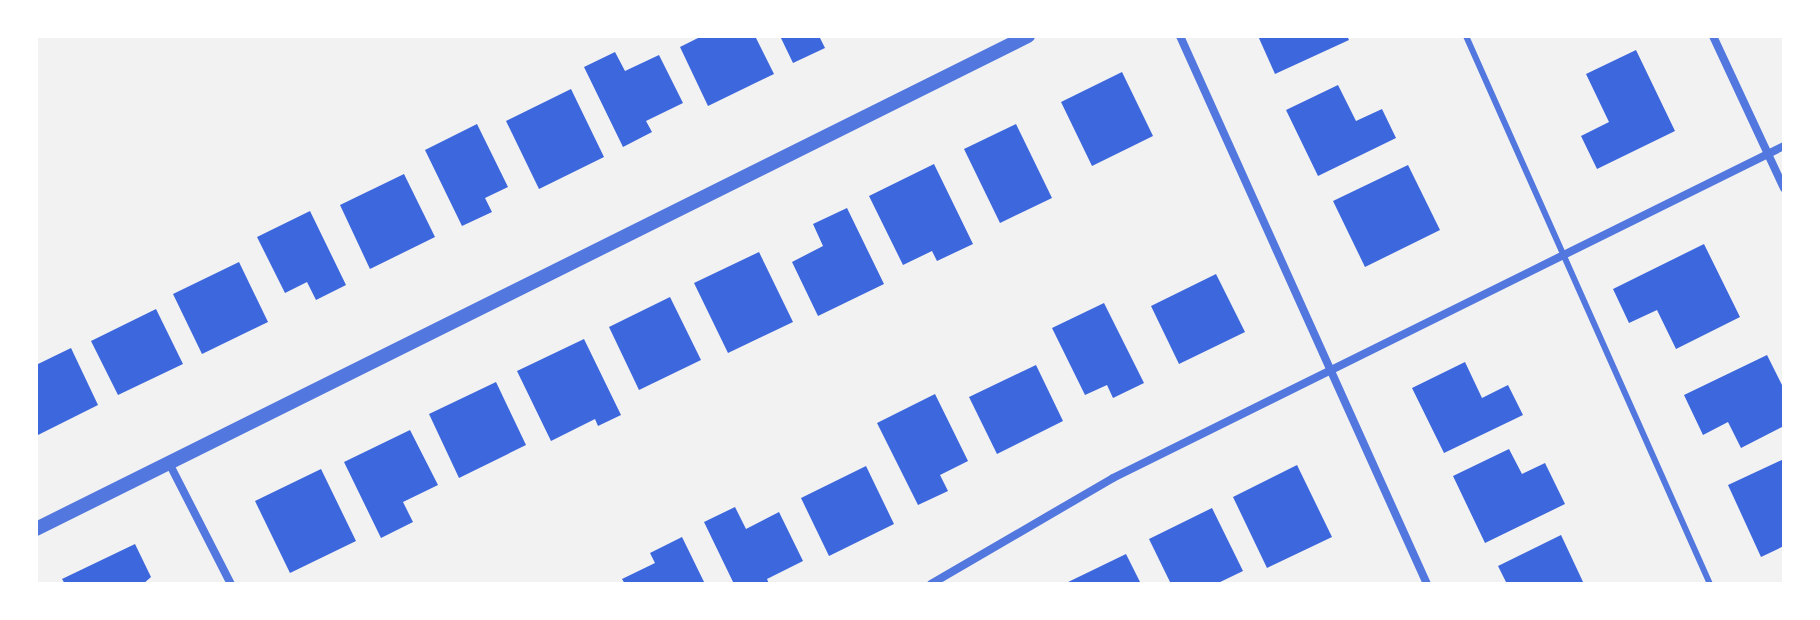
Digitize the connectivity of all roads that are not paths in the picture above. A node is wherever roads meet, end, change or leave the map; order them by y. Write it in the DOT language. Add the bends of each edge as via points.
graph roads {
  1 [pos="1028,36"];
  2 [pos="1180,36"];
  3 [pos="1466,36"];
  4 [pos="1713,36"];
  5 [pos="1784,146"];
  6 [pos="1768,154"];
  7 [pos="1784,188"];
  8 [pos="1565,254"];
  9 [pos="1331,370"];
  10 [pos="169,463"];
  11 [pos="36,529"];
  12 [pos="231,584"];
  13 [pos="931,584"];
  14 [pos="1427,584"];
  15 [pos="1710,584"];
  1 -- 10 [label="street"];
  2 -- 9 [label="street"];
  3 -- 8 [label="lane"];
  4 -- 6 [label="street"];
  5 -- 6 [label="street"];
  6 -- 7 [label="street"];
  6 -- 8 [label="street"];
  8 -- 9 [label="street"];
  8 -- 15 [label="lane"];
  9 -- 13 [label="street" via="1113,478"];
  9 -- 14 [label="street"];
  10 -- 11 [label="street"];
  10 -- 12 [label="street"];
}
